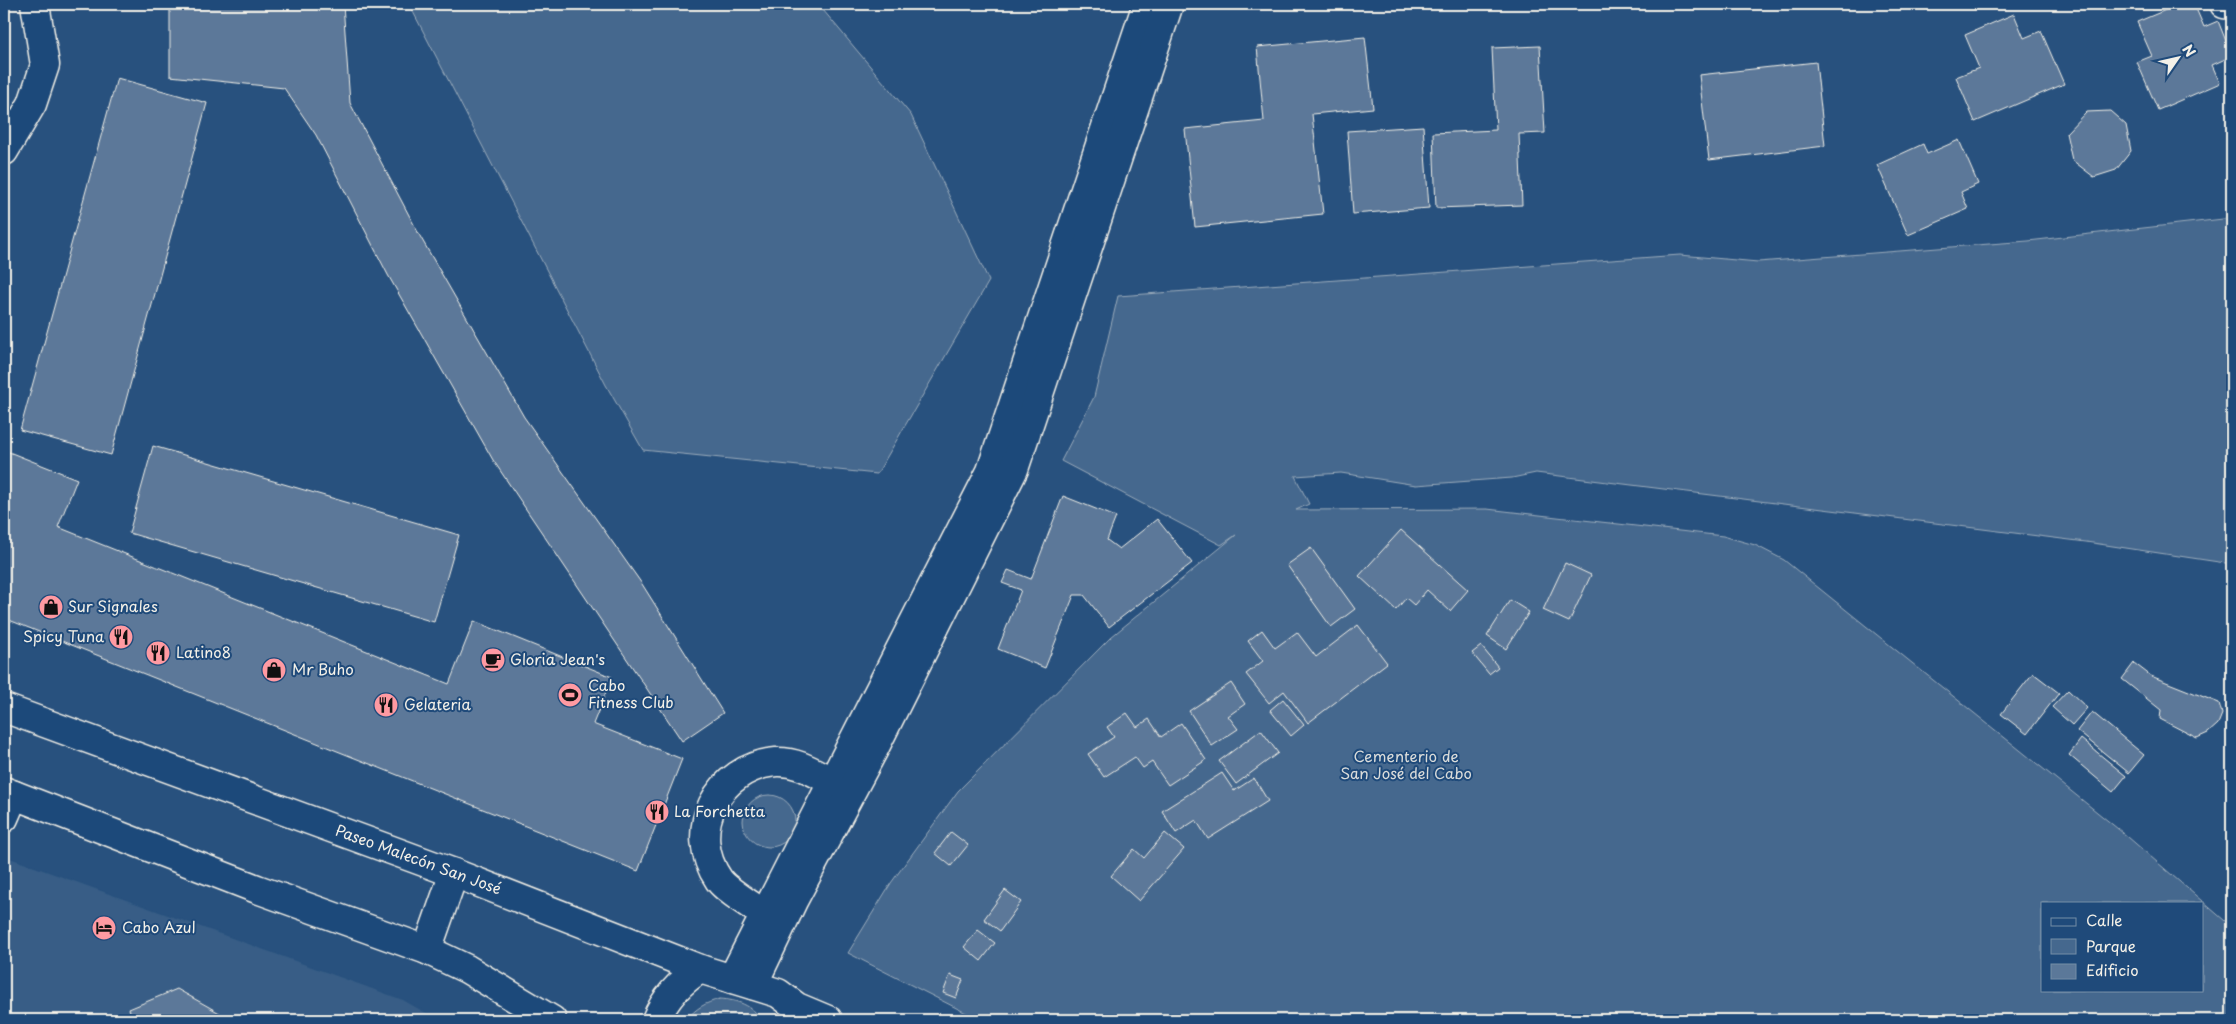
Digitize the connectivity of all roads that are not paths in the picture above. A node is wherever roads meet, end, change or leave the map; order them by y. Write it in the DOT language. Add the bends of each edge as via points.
graph roads {
  1 [pos="35,4"];
  2 [pos="1147,4"];
  3 [pos="1170,4"];
  4 [pos="2224,4"];
  5 [pos="2232,5"];
  6 [pos="4,151"];
  7 [pos="4,708"];
  8 [pos="833,782"];
  9 [pos="7,801"];
  10 [pos="454,873"];
  11 [pos="765,914"];
  12 [pos="427,950"];
  13 [pos="700,969"];
  14 [pos="742,982"];
  15 [pos="798,1014"];
  16 [pos="552,1020"];
  17 [pos="656,1020"];
  18 [pos="828,1020"];
  1 -- 6 [label="street" via="45,65 32,104"];
  2 -- 8 [label="street" via="991,471"];
  3 -- 14 [label="street" via="1014,469 873,751 793,901"];
  4 -- 5 [label="street"];
  7 -- 10 [label="street, Paseo Malecón San José"];
  8 -- 11 [label="street"];
  8 -- 11 [label="street" via="802,765 778,762 755,766 735,777 718,794 708,815 705,838 709,862 720,882"];
  9 -- 12 [label="street"];
  10 -- 12 [label="street"];
  10 -- 13 [label="street, Paseo Malecón San José"];
  11 -- 14 [label="street"];
  12 -- 16 [label="street" via="467,969"];
  13 -- 14 [label="street, Paseo Malecón San José"];
  13 -- 17 [label="street" via="682,981"];
  14 -- 15 [label="street, Paseo Malecón San José" via="778,993"];
  15 -- 18 [label="street, Paseo Malecón San José"];
}
